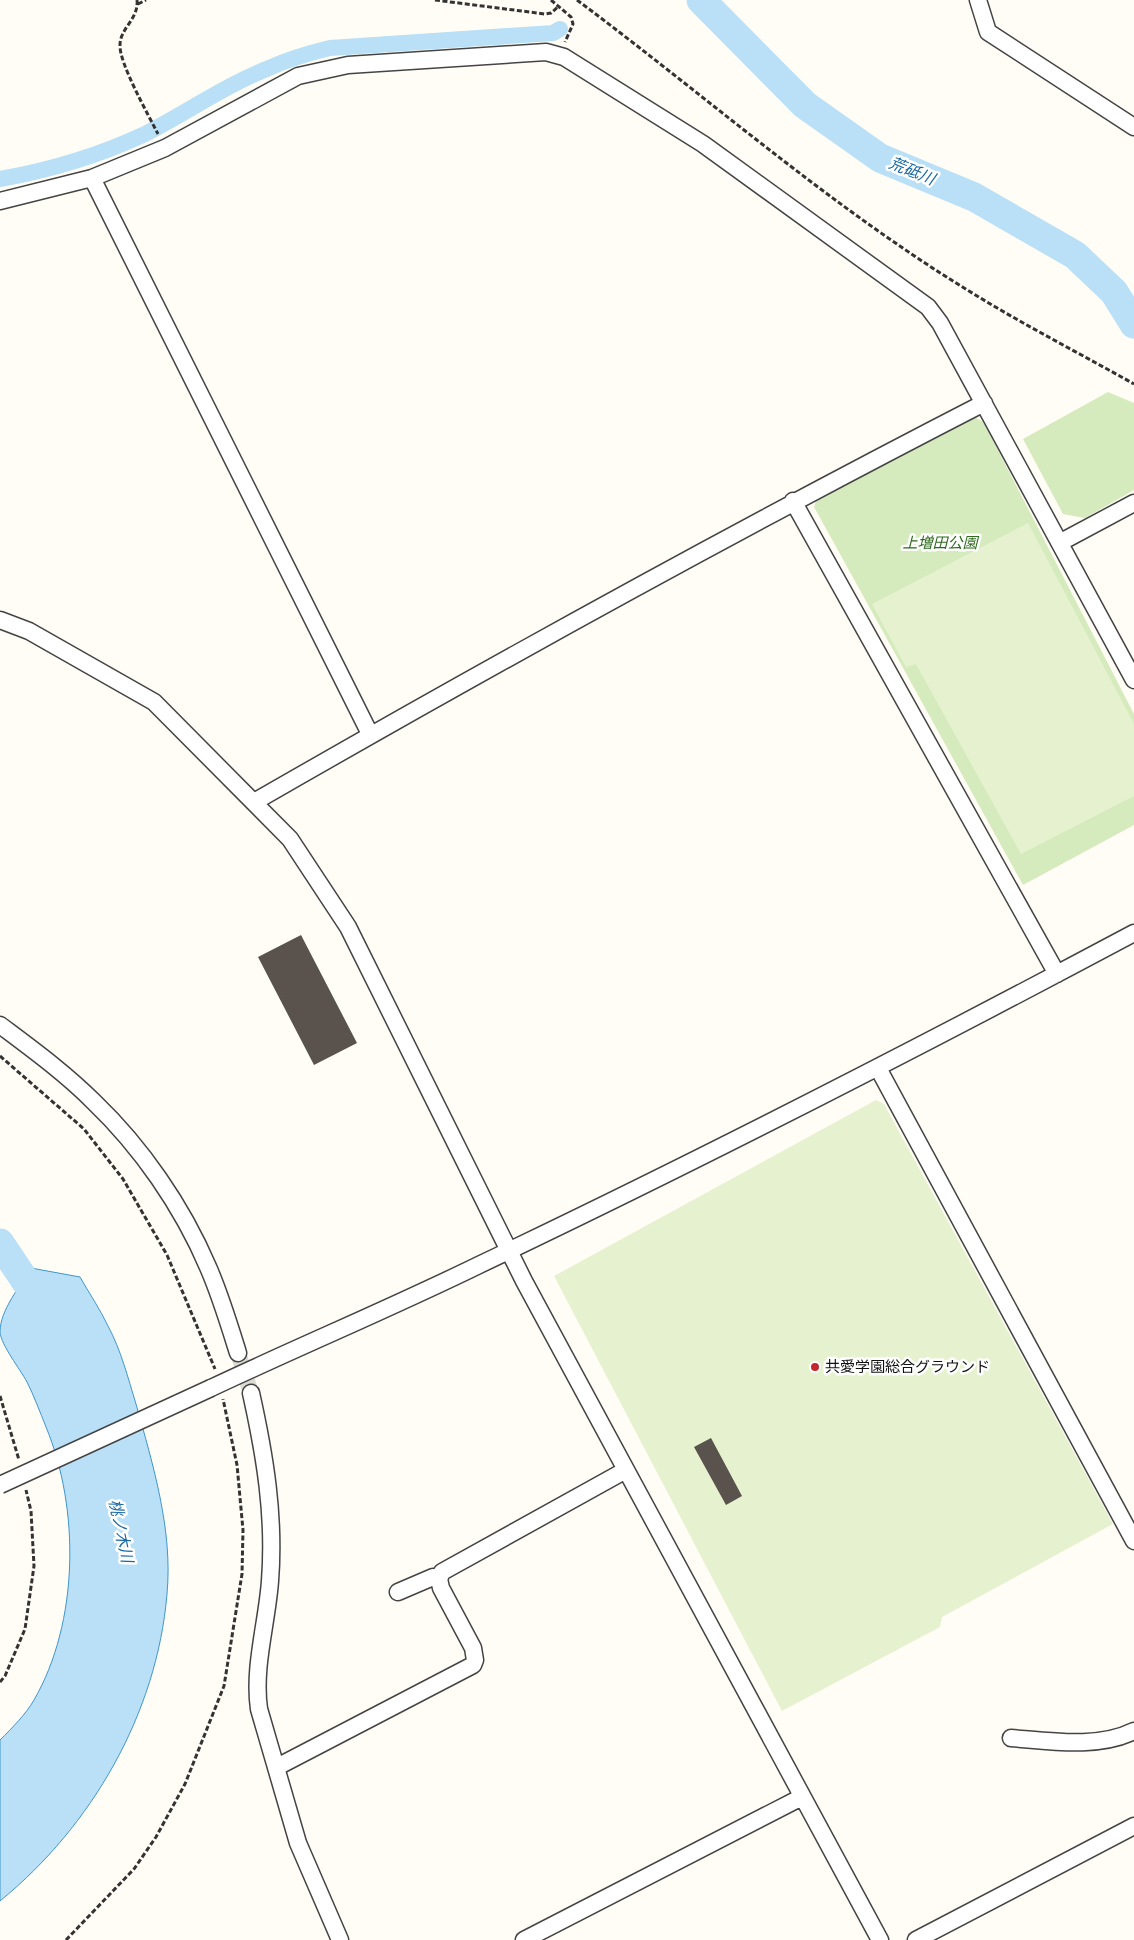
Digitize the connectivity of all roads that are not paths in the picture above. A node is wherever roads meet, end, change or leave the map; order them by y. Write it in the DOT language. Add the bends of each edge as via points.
graph roads {
  1 [pos="978,0"];
  2 [pos="1134,127"];
  3 [pos="92,178"];
  4 [pos="0,201"];
  5 [pos="984,403"];
  6 [pos="793,501"];
  7 [pos="1134,503"];
  8 [pos="1061,542"];
  9 [pos="0,620"];
  10 [pos="1134,680"];
  11 [pos="370,734"];
  12 [pos="254,802"];
  13 [pos="1134,933"];
  14 [pos="1057,974"];
  15 [pos="0,1025"];
  16 [pos="878,1068"];
  17 [pos="509,1251"];
  18 [pos="238,1353"];
  19 [pos="251,1393"];
  20 [pos="626,1470"];
  21 [pos="0,1485"];
  22 [pos="1128,1515"];
  23 [pos="1134,1540"];
  24 [pos="439,1578"];
  25 [pos="398,1592"];
  26 [pos="1134,1731"];
  27 [pos="1011,1738"];
  28 [pos="277,1768"];
  29 [pos="802,1797"];
  30 [pos="1134,1826"];
  31 [pos="340,1940"];
  32 [pos="524,1940"];
  33 [pos="880,1940"];
  34 [pos="916,1940"];
  1 -- 2 [label="street" via="988,32"];
  3 -- 4 [label="street"];
  3 -- 5 [label="street" via="164,148 298,76 348,65 546,52 559,55 703,144 914,296 940,323"];
  3 -- 11 [label="street"];
  5 -- 6 [label="street"];
  5 -- 8 [label="street"];
  6 -- 11 [label="street"];
  6 -- 14 [label="street"];
  7 -- 8 [label="street"];
  8 -- 10 [label="street"];
  9 -- 12 [label="street" via="29,631 154,702"];
  11 -- 12 [label="street"];
  12 -- 17 [label="street" via="290,839 348,927"];
  13 -- 14 [label="street"];
  14 -- 16 [label="street"];
  15 -- 18 [label="street" via="94,1101 134,1146 196,1241 219,1293"];
  16 -- 17 [label="street"];
  16 -- 22 [label="street"];
  17 -- 20 [label="street"];
  17 -- 21 [label="street, bridge"];
  19 -- 28 [label="street" via="263,1445 272,1521 270,1583 257,1691 261,1717"];
  20 -- 24 [label="street" via="448,1567"];
  20 -- 29 [label="street"];
  22 -- 23 [label="street"];
  24 -- 25 [label="street" via="433,1577"];
  24 -- 28 [label="street" via="473,1648 473,1665"];
  26 -- 27 [label="street" via="1088,1742"];
  28 -- 31 [label="street" via="298,1843"];
  29 -- 32 [label="street"];
  29 -- 33 [label="street"];
  30 -- 34 [label="street"];
}
